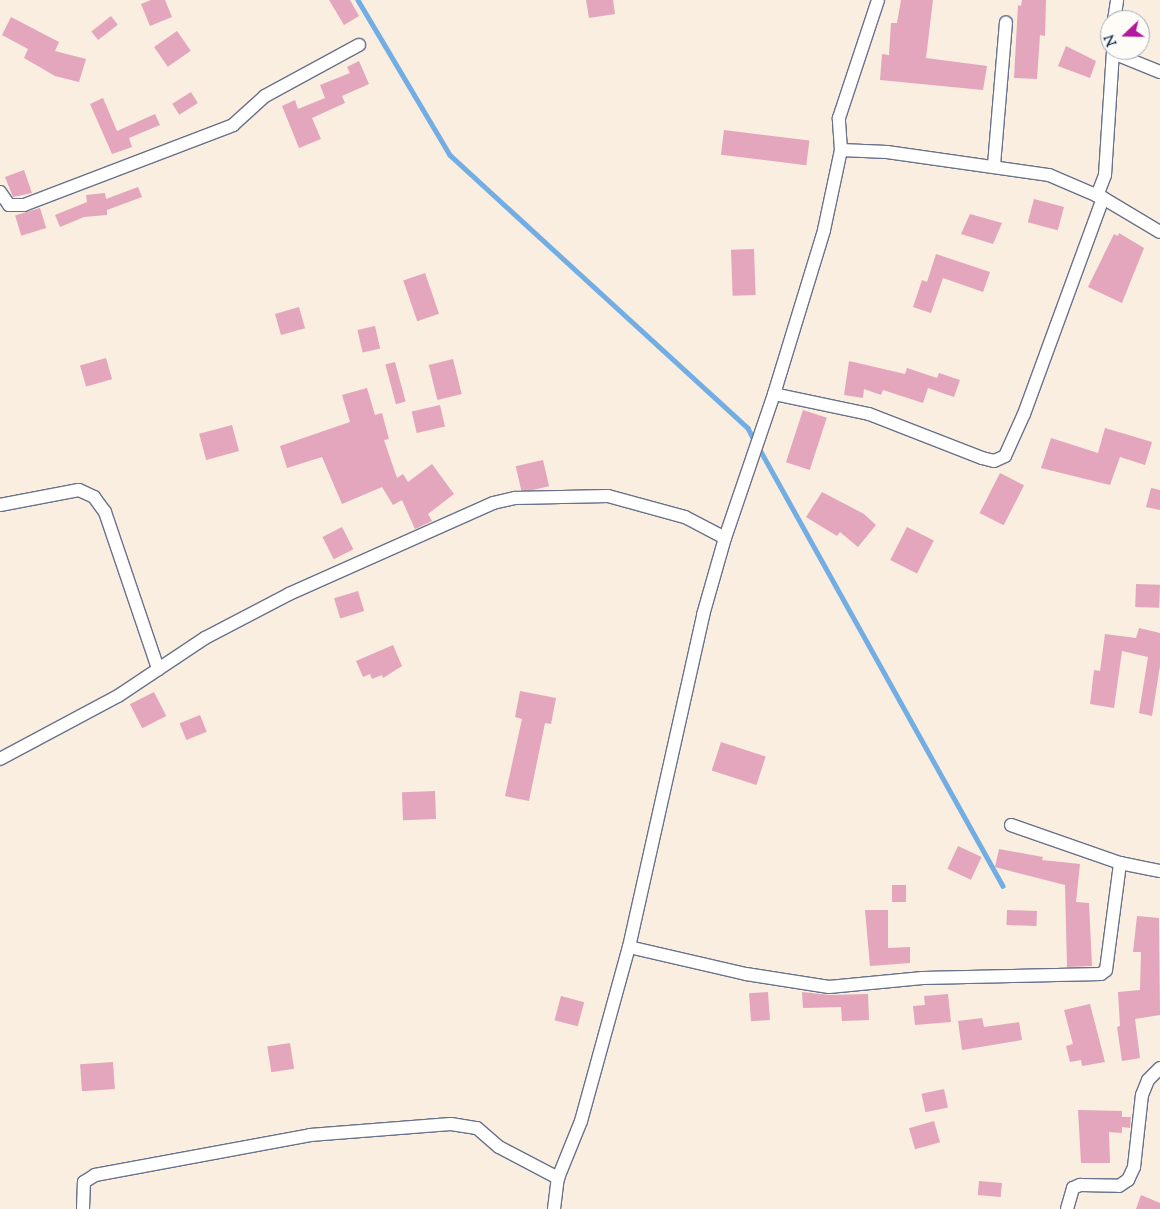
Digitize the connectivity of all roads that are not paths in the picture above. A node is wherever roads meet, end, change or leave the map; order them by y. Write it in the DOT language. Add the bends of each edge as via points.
graph roads {
  1 [pos="878,0"];
  2 [pos="1006,23"];
  3 [pos="359,45"];
  4 [pos="1112,60"];
  5 [pos="1133,60"];
  6 [pos="1160,72"];
  7 [pos="841,150"];
  8 [pos="994,165"];
  9 [pos="0,192"];
  10 [pos="1100,197"];
  11 [pos="1160,232"];
  12 [pos="774,394"];
  13 [pos="0,505"];
  14 [pos="725,538"];
  15 [pos="158,669"];
  16 [pos="0,759"];
  17 [pos="1011,826"];
  18 [pos="1120,863"];
  19 [pos="1160,871"];
  20 [pos="629,947"];
  21 [pos="738,967"];
  22 [pos="1160,1068"];
  23 [pos="558,1178"];
  24 [pos="83,1209"];
  25 [pos="554,1209"];
  26 [pos="1067,1209"];
  1 -- 7 [label="street" via="839,118"];
  2 -- 8 [label="street"];
  3 -- 9 [label="street" via="265,96 224,128 24,205 9,205"];
  4 -- 10 [label="street" via="1105,175"];
  5 -- 6 [label="street"];
  7 -- 8 [label="street"];
  7 -- 12 [label="street" via="824,230"];
  8 -- 10 [label="street" via="1049,175"];
  10 -- 11 [label="street"];
  10 -- 12 [label="street" via="1024,414 1005,456 994,461 982,458 869,414"];
  12 -- 14 [label="street"];
  13 -- 15 [label="street" via="80,490 94,497 105,512"];
  14 -- 15 [label="street" via="685,518 608,496 515,498 493,503 289,594 205,638"];
  14 -- 20 [label="street" via="701,624"];
  15 -- 16 [label="street" via="118,696"];
  17 -- 18 [label="street"];
  18 -- 19 [label="street"];
  18 -- 20 [label="street" via="1106,970 1101,974 923,978 829,987 746,974"];
  20 -- 21 [label="street"];
  20 -- 23 [label="street" via="581,1121"];
  22 -- 26 [label="street" via="1148,1080 1142,1095 1134,1167 1128,1180 1119,1186 1080,1185 1073,1188"];
  23 -- 24 [label="street" via="499,1147 477,1128 451,1124 310,1135 95,1175 84,1182"];
  23 -- 25 [label="street"];
}
